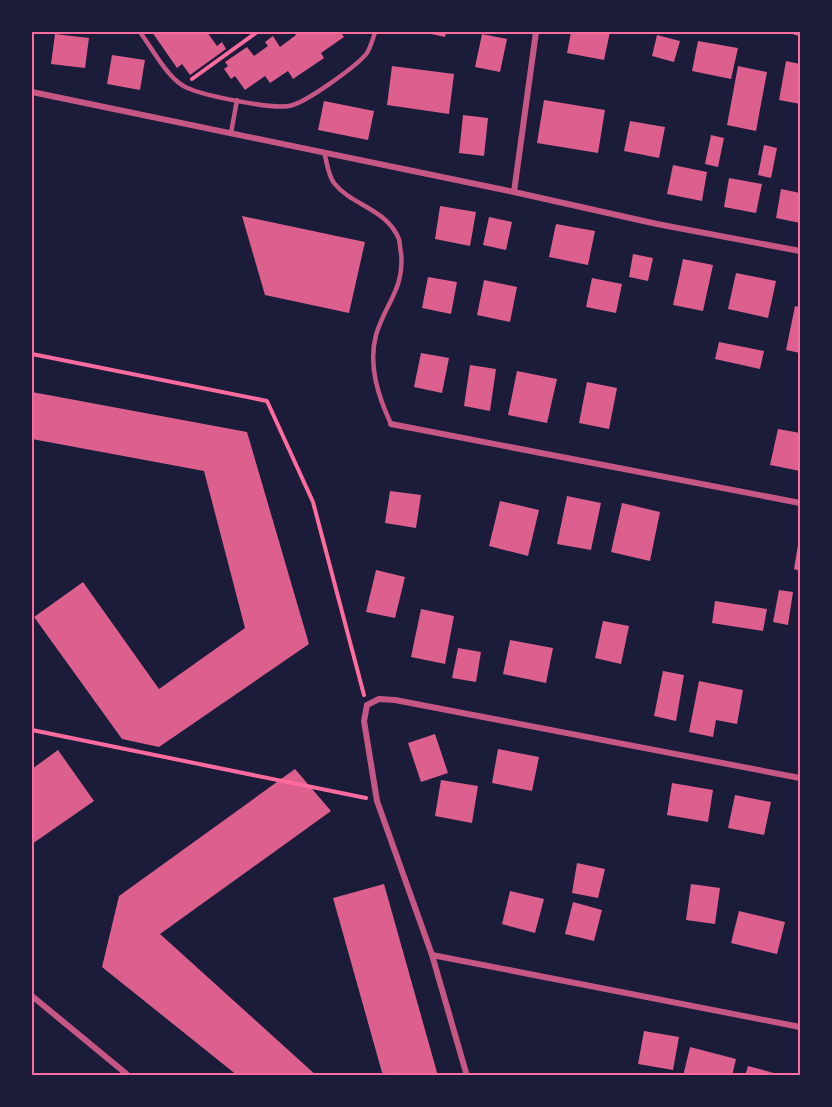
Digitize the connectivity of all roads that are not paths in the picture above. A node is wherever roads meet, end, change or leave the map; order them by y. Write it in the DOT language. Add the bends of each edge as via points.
graph roads {
  1 [pos="140,32"];
  2 [pos="375,32"];
  3 [pos="536,32"];
  4 [pos="795,32"];
  5 [pos="801,33"];
  6 [pos="32,92"];
  7 [pos="237,100"];
  8 [pos="231,133"];
  9 [pos="324,152"];
  10 [pos="514,192"];
  11 [pos="801,251"];
  12 [pos="391,424"];
  13 [pos="801,503"];
  14 [pos="801,778"];
  15 [pos="432,955"];
  16 [pos="32,996"];
  17 [pos="801,1027"];
  18 [pos="129,1076"];
  19 [pos="466,1076"];
  1 -- 7 [label="lane" via="183,86"];
  2 -- 7 [label="lane" via="366,54 298,104 287,107"];
  3 -- 10 [label="street"];
  4 -- 5 [label="street"];
  6 -- 8 [label="street"];
  7 -- 8 [label="lane"];
  8 -- 9 [label="street"];
  9 -- 10 [label="street"];
  9 -- 12 [label="lane" via="332,181 346,196 385,220 399,239 402,266 398,290 376,337 374,365 378,397"];
  10 -- 11 [label="street"];
  12 -- 13 [label="street"];
  14 -- 15 [label="street" via="379,699 367,705 364,721 377,801"];
  15 -- 17 [label="street"];
  15 -- 19 [label="street"];
  16 -- 18 [label="street"];
}
